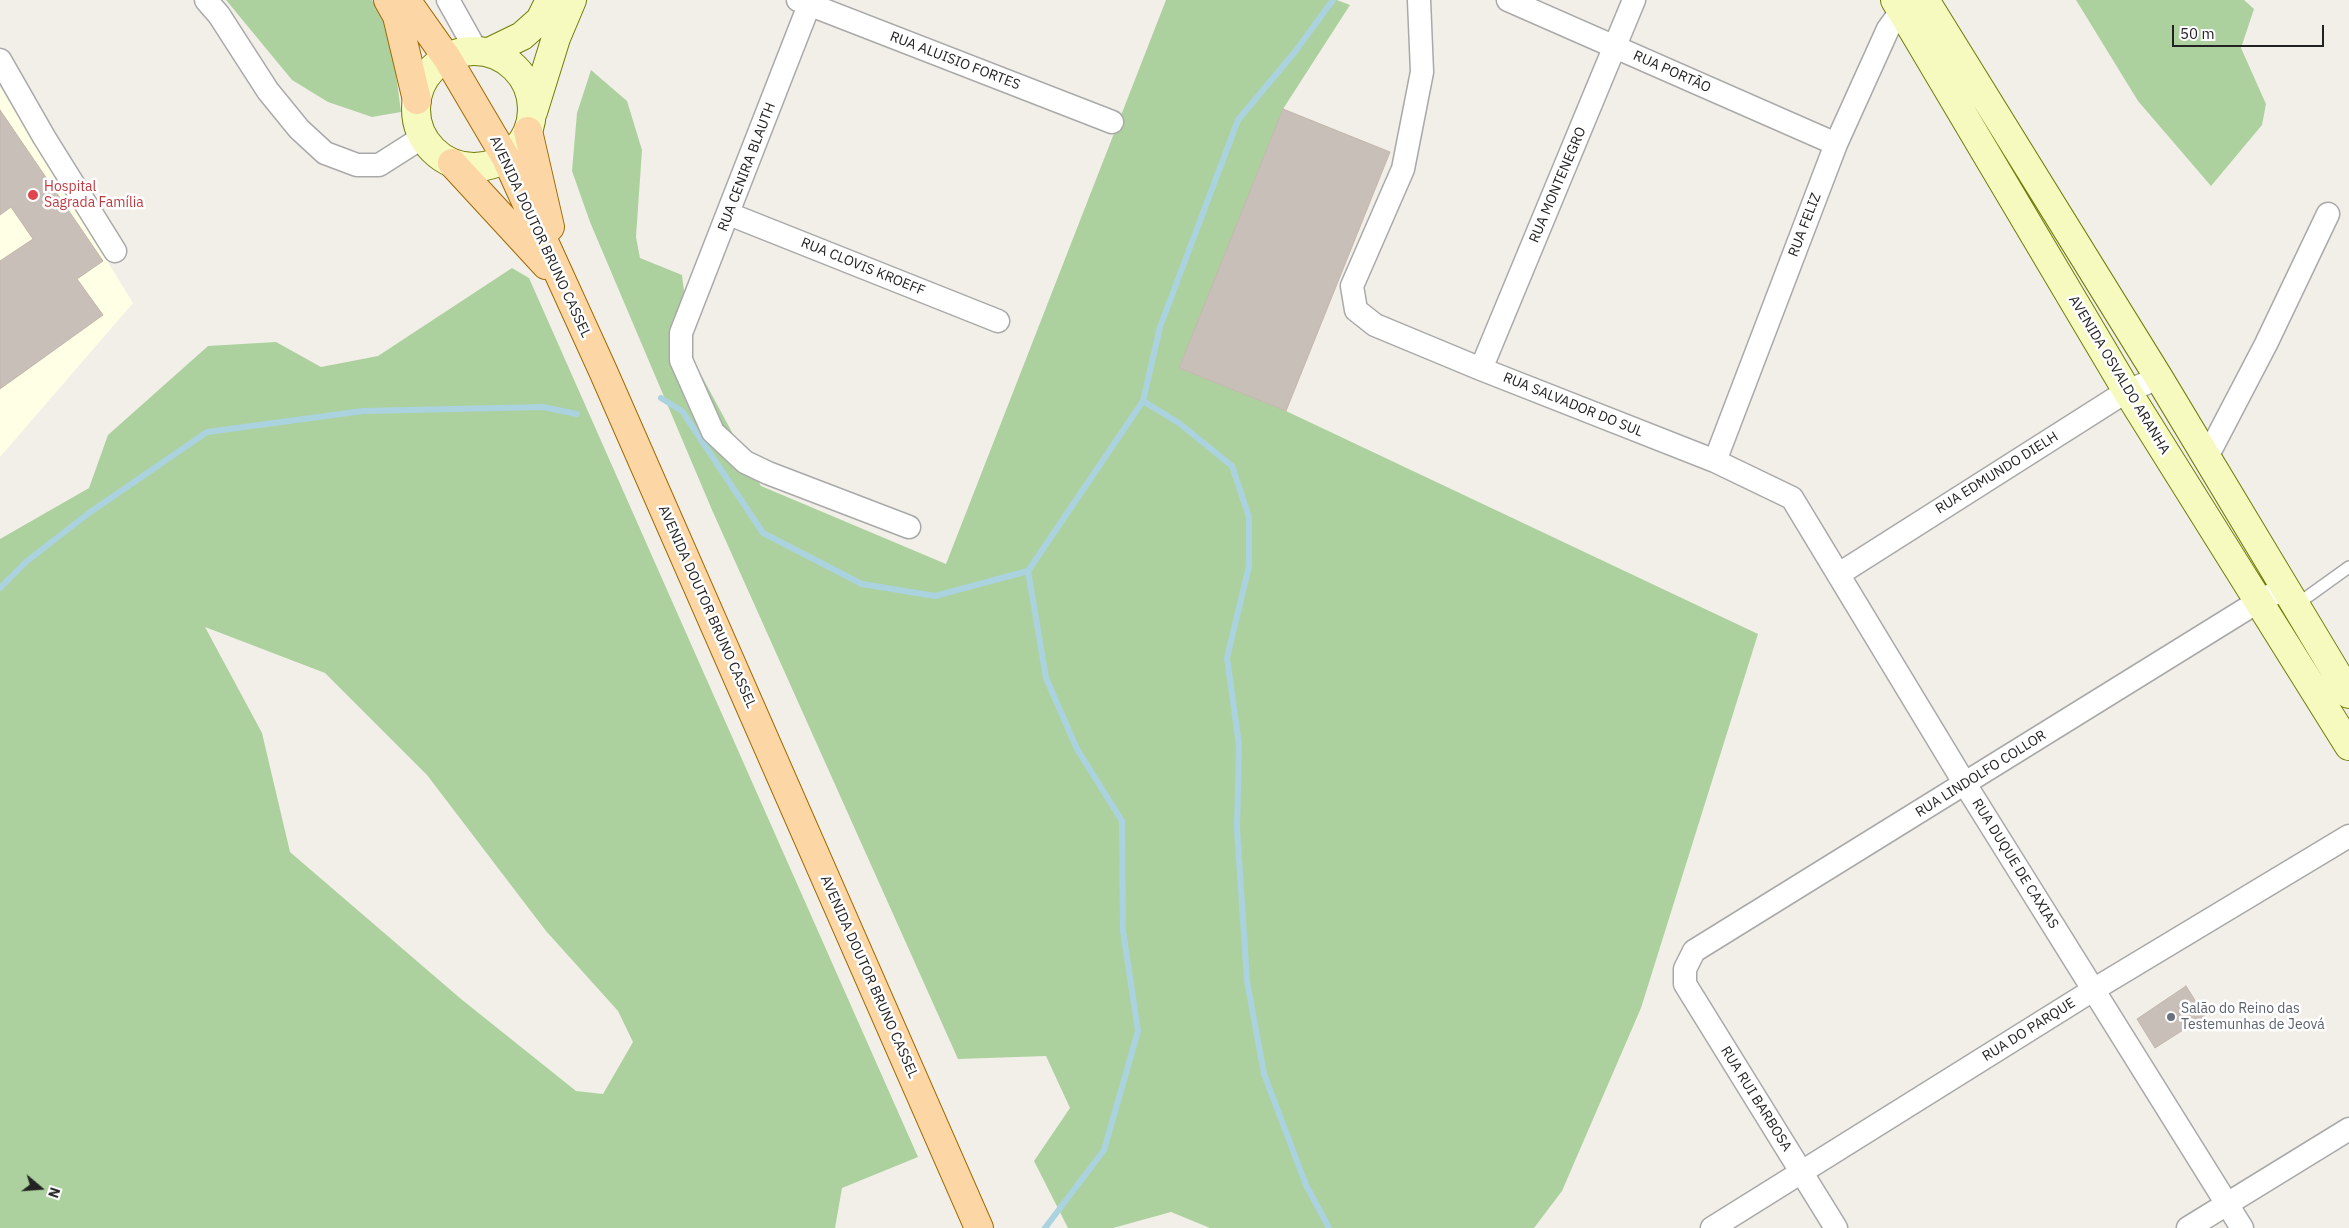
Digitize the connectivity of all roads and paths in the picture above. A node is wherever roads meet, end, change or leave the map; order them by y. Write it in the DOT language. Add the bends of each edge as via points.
graph roads {
  1 [pos="206,0"];
  2 [pos="388,0"];
  3 [pos="406,0"];
  4 [pos="448,0"];
  5 [pos="550,0"];
  6 [pos="572,0"];
  7 [pos="1419,0"];
  8 [pos="1508,0"];
  9 [pos="1634,0"];
  10 [pos="806,2"];
  11 [pos="1909,2"];
  12 [pos="1615,47"];
  13 [pos="483,51"];
  14 [pos="446,58"];
  15 [pos="0,60"];
  16 [pos="417,100"];
  17 [pos="1112,122"];
  18 [pos="530,123"];
  19 [pos="424,137"];
  20 [pos="1836,144"];
  21 [pos="506,158"];
  22 [pos="452,163"];
  23 [pos="729,214"];
  24 [pos="2328,214"];
  25 [pos="115,251"];
  26 [pos="563,282"];
  27 [pos="998,321"];
  28 [pos="1481,369"];
  29 [pos="2159,378"];
  30 [pos="2127,391"];
  31 [pos="2207,457"];
  32 [pos="1714,461"];
  33 [pos="1792,498"];
  34 [pos="909,528"];
  35 [pos="2349,567"];
  36 [pos="1838,574"];
  37 [pos="2291,596"];
  38 [pos="2259,601"];
  39 [pos="2349,694"];
  40 [pos="2349,746"];
  41 [pos="1965,784"];
  42 [pos="2349,836"];
  43 [pos="1685,969"];
  44 [pos="2093,990"];
  45 [pos="2349,1129"];
  46 [pos="1802,1172"];
  47 [pos="2227,1204"];
  48 [pos="979,1228"];
  49 [pos="1712,1228"];
  50 [pos="1836,1228"];
  51 [pos="2188,1228"];
  52 [pos="2242,1228"];
  1 -- 19 [label="street" via="268,91 299,129 325,153 357,166 379,165"];
  2 -- 16 [label="main road" via="396,16"];
  3 -- 14 [label="main road, AVENIDA DOUTOR BRUNO CASSEL"];
  4 -- 13 [label="street"];
  5 -- 13 [label="main road" via="540,20 522,36"];
  6 -- 18 [label="main road" via="556,38"];
  7 -- 28 [label="street, RUA SALVADOR DO SUL" via="1422,72 1403,170 1352,286 1356,310 1375,325"];
  8 -- 12 [label="street, RUA PORTÃO"];
  9 -- 12 [label="street, RUA MONTENEGRO"];
  10 -- 17 [label="street, RUA ALUISIO FORTES"];
  10 -- 23 [label="street, RUA CENIRA BLAUTH"];
  11 -- 20 [label="street, RUA FELIZ" via="1888,29"];
  11 -- 29 [label="main road"];
  11 -- 30 [label="main road, AVENIDA OSVALDO ARANHA"];
  12 -- 20 [label="street, RUA PORTÃO"];
  12 -- 28 [label="street, RUA MONTENEGRO"];
  13 -- 14 [label="main road" via="463,51"];
  13 -- 18 [label="main road" via="514,65 529,88"];
  14 -- 16 [label="main road" via="434,66 423,82"];
  14 -- 21 [label="main road, AVENIDA DOUTOR BRUNO CASSEL"];
  15 -- 25 [label="street"];
  16 -- 19 [label="main road" via="417,119"];
  18 -- 21 [label="main road" via="520,146"];
  18 -- 26 [label="main road"];
  19 -- 22 [label="main road" via="436,152"];
  20 -- 32 [label="street, RUA FELIZ"];
  21 -- 22 [label="main road" via="490,165 471,167"];
  21 -- 26 [label="main road, AVENIDA DOUTOR BRUNO CASSEL"];
  22 -- 26 [label="main road"];
  23 -- 27 [label="street, RUA CLOVIS KROEFF"];
  23 -- 34 [label="street, RUA CENIRA BLAUTH" via="681,333 681,360 713,432 745,462"];
  24 -- 31 [label="street"];
  26 -- 48 [label="main road, AVENIDA DOUTOR BRUNO CASSEL"];
  28 -- 32 [label="street, RUA SALVADOR DO SUL"];
  29 -- 30 [label="street, RUA EDMUNDO DIELH"];
  29 -- 31 [label="main road"];
  30 -- 36 [label="street, RUA EDMUNDO DIELH"];
  30 -- 38 [label="main road, AVENIDA OSVALDO ARANHA"];
  31 -- 37 [label="main road"];
  32 -- 33 [label="street, RUA SALVADOR DO SUL"];
  33 -- 36 [label="street, RUA DUQUE DE CAXIAS"];
  35 -- 37 [label="lane"];
  36 -- 41 [label="street, RUA DUQUE DE CAXIAS"];
  37 -- 38 [label="street, RUA LINDOLFO COLLOR"];
  37 -- 39 [label="main road"];
  38 -- 40 [label="main road, AVENIDA OSVALDO ARANHA"];
  38 -- 41 [label="street, RUA LINDOLFO COLLOR"];
  41 -- 43 [label="street, RUA LINDOLFO COLLOR" via="1694,951"];
  41 -- 44 [label="street, RUA DUQUE DE CAXIAS"];
  42 -- 44 [label="street, RUA DO PARQUE"];
  43 -- 46 [label="street, RUA RUI BARBOSA" via="1684,984"];
  44 -- 46 [label="street, RUA DO PARQUE"];
  44 -- 47 [label="street, RUA DUQUE DE CAXIAS"];
  45 -- 47 [label="street"];
  46 -- 49 [label="street, RUA DO PARQUE"];
  46 -- 50 [label="street, RUA RUI BARBOSA"];
  47 -- 51 [label="street"];
  47 -- 52 [label="street, RUA DUQUE DE CAXIAS"];
}
